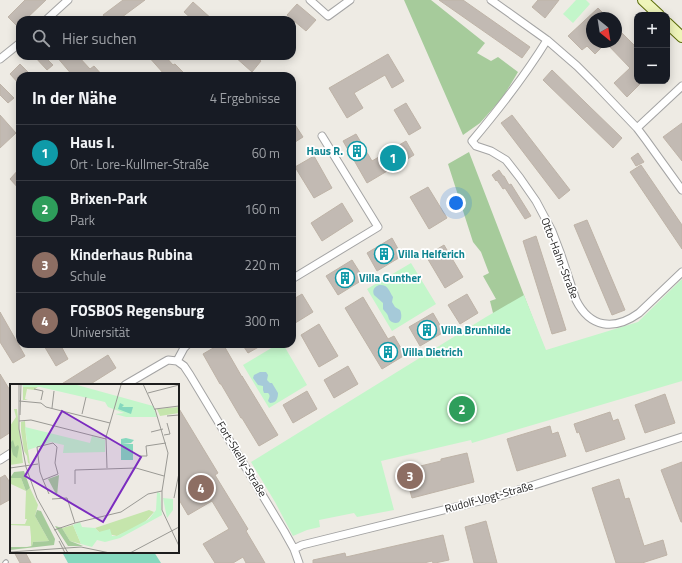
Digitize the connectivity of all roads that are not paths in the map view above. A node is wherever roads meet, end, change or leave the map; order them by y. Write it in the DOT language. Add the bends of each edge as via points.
graph roads {
  1 [pos="68,0"];
  2 [pos="310,0"];
  3 [pos="350,0"];
  4 [pos="491,0"];
  5 [pos="643,0"];
  6 [pos="656,12"];
  7 [pos="50,16"];
  8 [pos="670,26"];
  9 [pos="682,37"];
  10 [pos="547,40"];
  11 [pos="16,46"];
  12 [pos="0,59"];
  13 [pos="682,86"];
  14 [pos="637,128"];
  15 [pos="322,136"];
  16 [pos="682,190"];
  17 [pos="682,272"];
  18 [pos="296,277"];
  19 [pos="184,348"];
  20 [pos="177,361"];
  21 [pos="127,384"];
  22 [pos="682,437"];
  23 [pos="10,454"];
  24 [pos="0,460"];
  25 [pos="294,549"];
  26 [pos="299,563"];
  1 -- 7 [label="street"];
  2 -- 3 [label="street" via="328,16"];
  4 -- 10 [label="street"];
  5 -- 6 [label="street"];
  8 -- 9 [label="street"];
  10 -- 14 [label="street" via="577,66"];
  10 -- 17 [label="street, Otto-Hahn-Straße" via="509,95 472,140 476,146 492,151 506,160 536,201 552,231 579,307 594,320 611,325 631,318"];
  11 -- 12 [label="street"];
  13 -- 14 [label="street"];
  14 -- 16 [label="street"];
  15 -- 18 [label="street" via="378,227"];
  19 -- 20 [label="street"];
  20 -- 21 [label="street" via="168,360"];
  20 -- 25 [label="street, Fort-Skelly-Straße" via="184,366 194,382"];
  22 -- 25 [label="street, Rudolf-Vogt-Straße" via="500,496"];
  23 -- 24 [label="street"];
  25 -- 26 [label="street, Fort-Skelly-Straße"];
}
